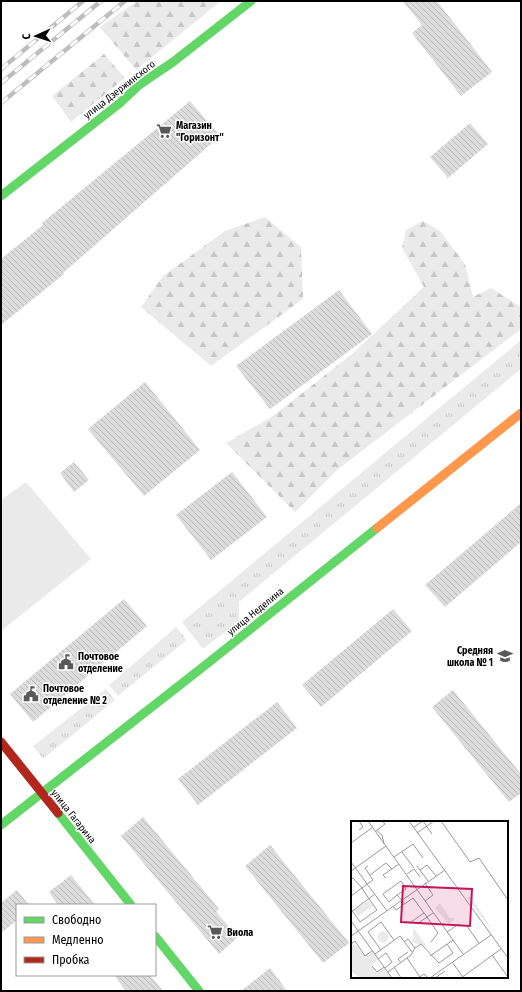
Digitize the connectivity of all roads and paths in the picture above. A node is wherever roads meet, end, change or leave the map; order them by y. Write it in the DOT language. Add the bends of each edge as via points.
graph roads {
  1 [pos="251,1"];
  2 [pos="1,196"];
  3 [pos="521,413"];
  4 [pos="1,742"];
  5 [pos="42,794"];
  6 [pos="1,825"];
  7 [pos="130,904"];
  8 [pos="156,937"];
  9 [pos="199,991"];
  1 -- 2 [label="street, улица Дзержинского" via="140,85"];
  3 -- 5 [label="street, улица Неделина"];
  4 -- 5 [label="street, улица Гагарина"];
  5 -- 6 [label="street, улица Неделина"];
  5 -- 7 [label="street, улица Гагарина"];
  8 -- 9 [label="street"];
}
